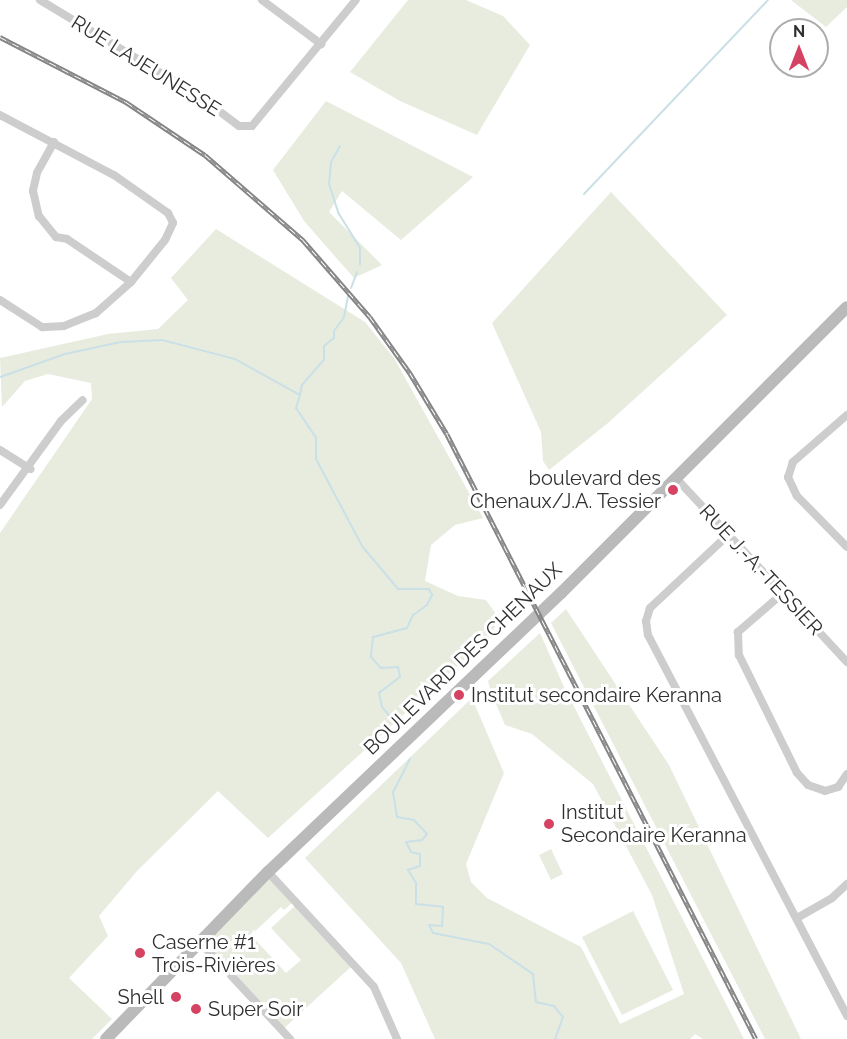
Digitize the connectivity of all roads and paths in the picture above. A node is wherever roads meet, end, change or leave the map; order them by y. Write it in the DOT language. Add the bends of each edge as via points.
graph roads {
  1 [pos="40,0"];
  2 [pos="262,0"];
  3 [pos="356,0"];
  4 [pos="321,44"];
  5 [pos="0,115"];
  6 [pos="54,142"];
  7 [pos="131,282"];
  8 [pos="0,300"];
  9 [pos="847,307"];
  10 [pos="83,400"];
  11 [pos="847,415"];
  12 [pos="0,450"];
  13 [pos="30,469"];
  14 [pos="675,477"];
  15 [pos="0,504"];
  16 [pos="728,534"];
  17 [pos="847,547"];
  18 [pos="783,593"];
  19 [pos="847,662"];
  20 [pos="847,774"];
  21 [pos="268,872"];
  22 [pos="847,884"];
  23 [pos="796,918"];
  24 [pos="199,941"];
  25 [pos="847,1016"];
  26 [pos="106,1039"];
  27 [pos="290,1039"];
  28 [pos="397,1039"];
  1 -- 4 [label="street, RUE LAJEUNESSE" via="199,96 239,126 252,126"];
  2 -- 4 [label="street"];
  3 -- 4 [label="street"];
  5 -- 6 [label="street"];
  6 -- 7 [label="street" via="37,173 33,191 39,216 56,237 67,239"];
  6 -- 7 [label="street" via="114,175 168,213 173,223 165,240"];
  7 -- 8 [label="street" via="96,313 64,326 42,327"];
  9 -- 14 [label="main road, BOULEVARD DES CHENAUX"];
  10 -- 13 [label="street" via="61,421"];
  11 -- 17 [label="street" via="793,462 788,477 797,496"];
  12 -- 13 [label="street"];
  13 -- 15 [label="street"];
  14 -- 16 [label="street, RUE J.-A.-TESSIER"];
  14 -- 21 [label="main road, BOULEVARD DES CHENAUX" via="561,593"];
  16 -- 18 [label="street, RUE J.-A.-TESSIER"];
  16 -- 23 [label="street" via="650,608 646,628"];
  18 -- 19 [label="street, RUE J.-A.-TESSIER"];
  18 -- 20 [label="street" via="738,632 738,655 797,773 808,785 825,791 838,787"];
  21 -- 24 [label="main road, BOULEVARD DES CHENAUX"];
  21 -- 28 [label="street" via="374,987"];
  22 -- 23 [label="street" via="832,898"];
  23 -- 25 [label="street"];
  24 -- 26 [label="main road, BOULEVARD DES CHENAUX"];
  24 -- 27 [label="street"];
}
